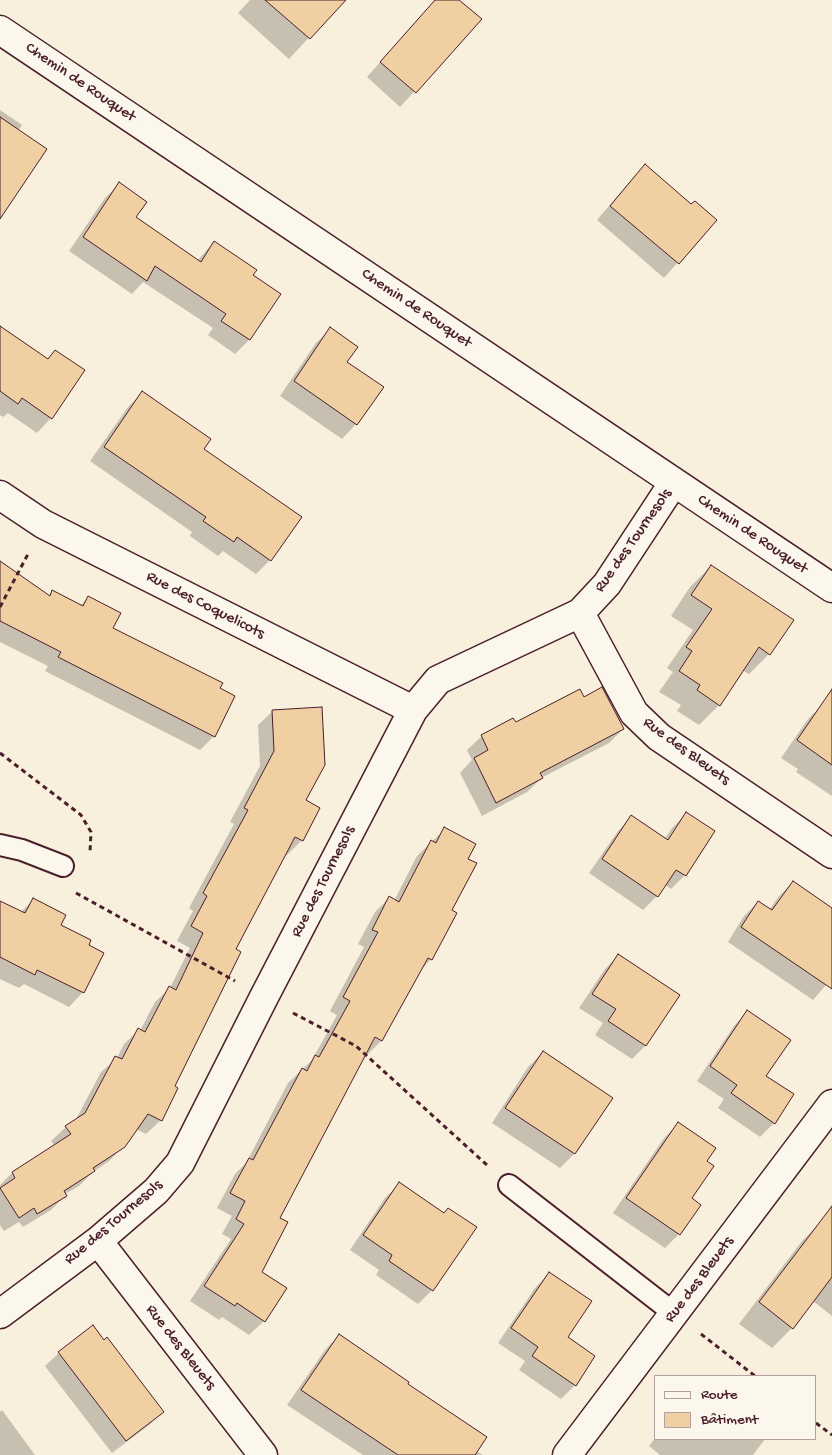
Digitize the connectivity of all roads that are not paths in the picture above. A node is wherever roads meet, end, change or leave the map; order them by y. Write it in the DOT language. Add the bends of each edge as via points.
graph roads {
  1 [pos="0,30"];
  2 [pos="674,482"];
  3 [pos="0,496"];
  4 [pos="832,588"];
  5 [pos="580,614"];
  6 [pos="413,710"];
  7 [pos="0,845"];
  8 [pos="832,854"];
  9 [pos="63,866"];
  10 [pos="832,1104"];
  11 [pos="509,1185"];
  12 [pos="98,1241"];
  13 [pos="2,1308"];
  14 [pos="675,1314"];
  15 [pos="263,1455"];
  16 [pos="567,1455"];
  1 -- 2 [label="street, Chemin de Rouquet"];
  2 -- 4 [label="street, Chemin de Rouquet"];
  2 -- 5 [label="street, Rue des Tournesols" via="607,584"];
  3 -- 6 [label="street, Rue des Coquelicots" via="43,524"];
  5 -- 6 [label="street, Rue des Tournesols" via="438,680"];
  5 -- 8 [label="street, Rue des Bleuets" via="634,713 659,736"];
  6 -- 12 [label="street, Rue des Tournesols" via="180,1163 156,1191"];
  7 -- 9 [label="lane"];
  10 -- 14 [label="street, Rue des Bleuets"];
  11 -- 14 [label="lane"];
  12 -- 13 [label="street, Rue des Tournesols"];
  12 -- 15 [label="street, Rue des Bleuets"];
  14 -- 16 [label="street, Rue des Bleuets"];
}
